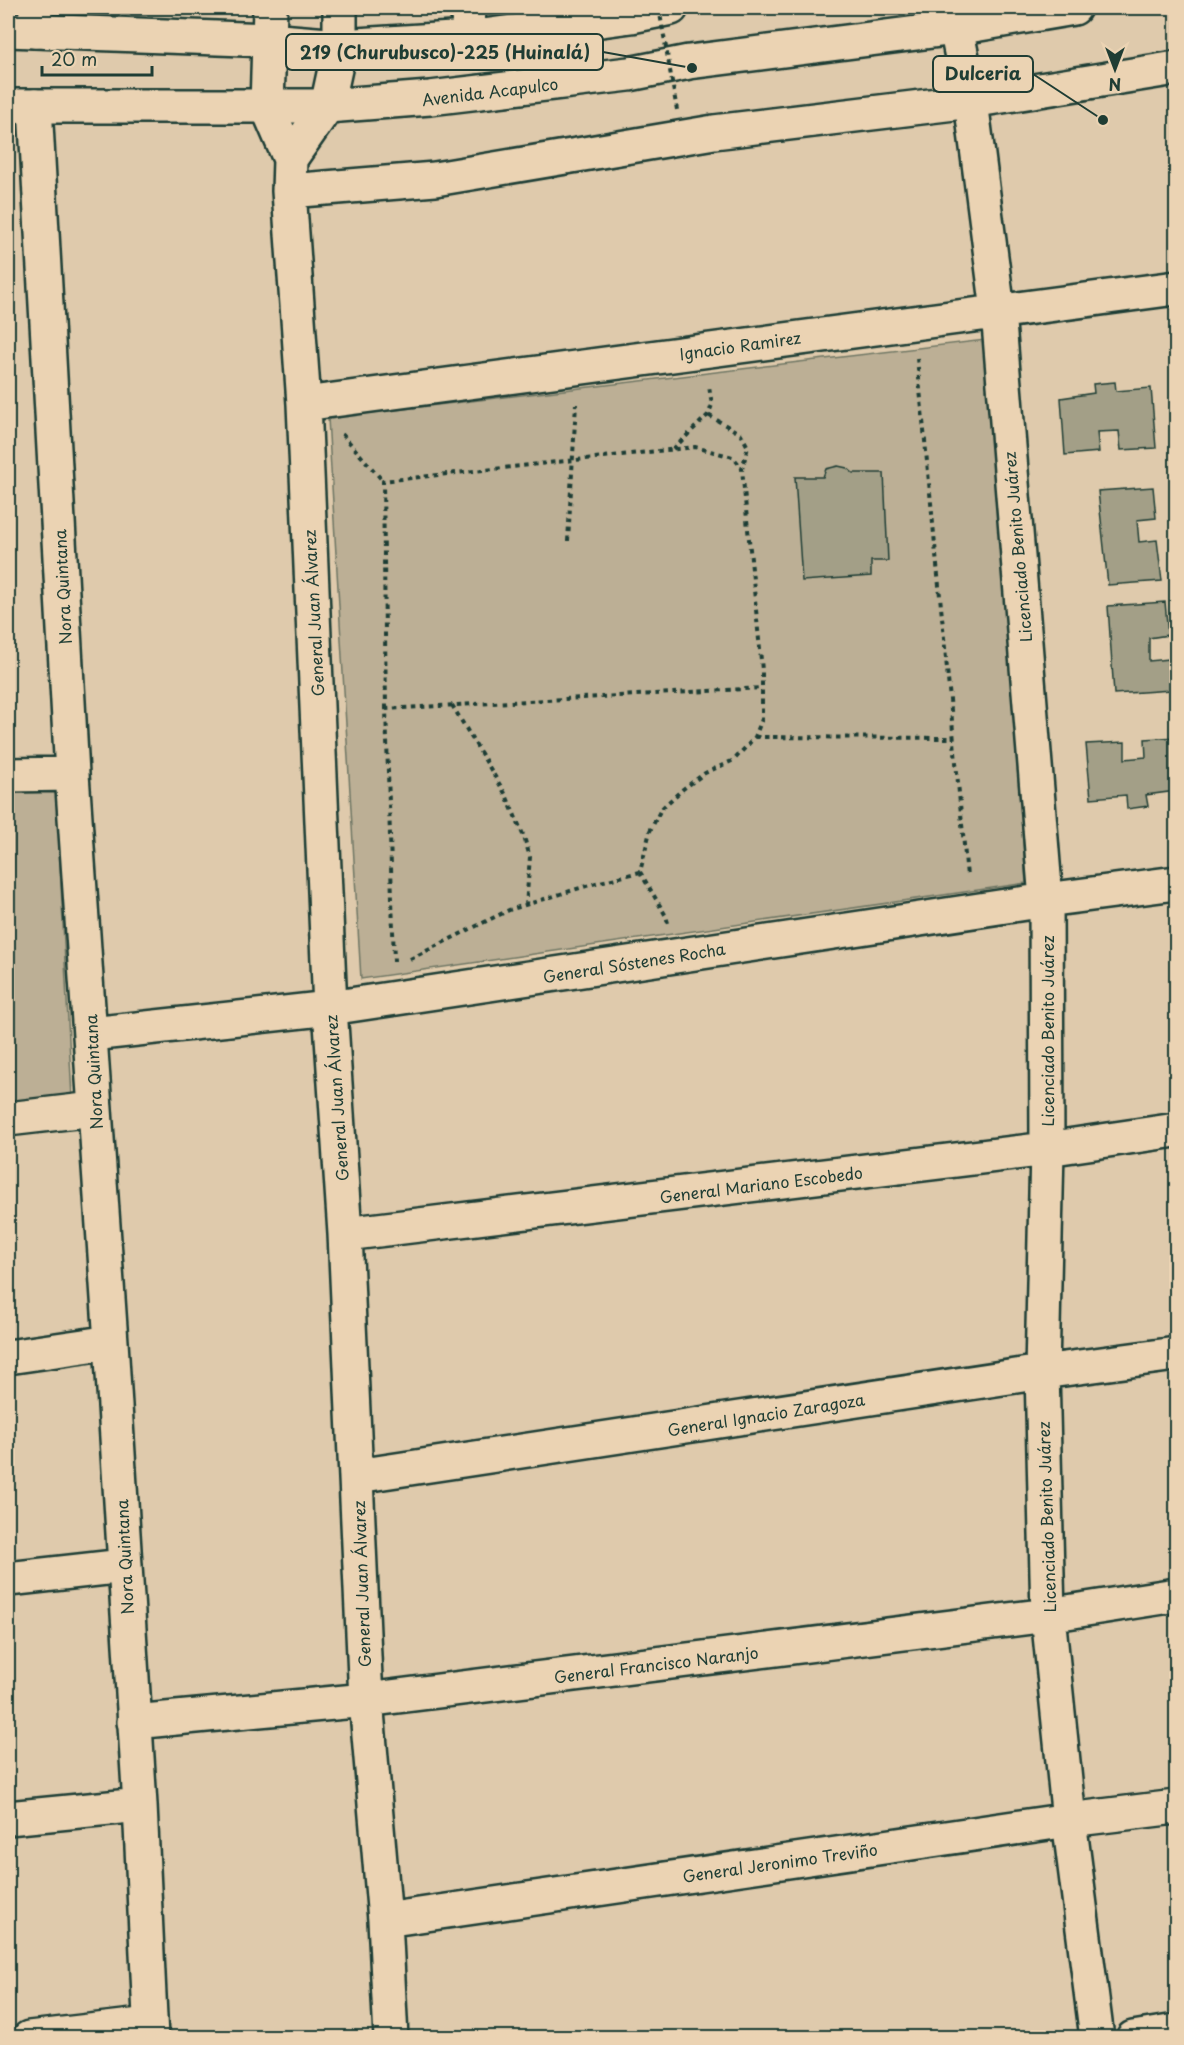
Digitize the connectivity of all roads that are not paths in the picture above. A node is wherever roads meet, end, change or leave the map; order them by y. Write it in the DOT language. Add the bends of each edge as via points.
graph roads {
  1 [pos="270,8"];
  2 [pos="340,8"];
  3 [pos="671,8"];
  4 [pos="1074,8"];
  5 [pos="611,13"];
  6 [pos="26,23"];
  7 [pos="468,23"];
  8 [pos="956,28"];
  9 [pos="268,40"];
  10 [pos="340,46"];
  11 [pos="1176,68"];
  12 [pos="971,101"];
  13 [pos="21,106"];
  14 [pos="267,106"];
  15 [pos="327,106"];
  16 [pos="290,159"];
  17 [pos="289,191"];
  18 [pos="1176,288"];
  19 [pos="998,311"];
  20 [pos="304,404"];
  21 [pos="72,774"];
  22 [pos="8,775"];
  23 [pos="1176,883"];
  24 [pos="1046,900"];
  25 [pos="330,1008"];
  26 [pos="91,1034"];
  27 [pos="94,1110"];
  28 [pos="8,1119"];
  29 [pos="1176,1130"];
  30 [pos="1047,1149"];
  31 [pos="345,1233"];
  32 [pos="111,1342"];
  33 [pos="1176,1354"];
  34 [pos="8,1357"];
  35 [pos="1042,1372"];
  36 [pos="357,1476"];
  37 [pos="124,1566"];
  38 [pos="8,1579"];
  39 [pos="1176,1595"];
  40 [pos="1048,1615"];
  41 [pos="366,1700"];
  42 [pos="134,1722"];
  43 [pos="140,1805"];
  44 [pos="1176,1807"];
  45 [pos="8,1818"];
  46 [pos="1069,1820"];
  47 [pos="385,1920"];
  48 [pos="150,2031"];
  49 [pos="1176,2031"];
  50 [pos="29,2037"];
  51 [pos="391,2037"];
  52 [pos="1096,2037"];
  53 [pos="1133,2037"];
  1 -- 9 [label="street"];
  2 -- 10 [label="street"];
  3 -- 5 [label="street"];
  4 -- 8 [label="street, Avenida Acapulco"];
  5 -- 7 [label="street"];
  6 -- 9 [label="street"];
  7 -- 10 [label="street"];
  8 -- 12 [label="street, Licenciado Benito Juárez"];
  8 -- 15 [label="street, Avenida Acapulco" via="430,99"];
  9 -- 10 [label="street"];
  9 -- 14 [label="street"];
  10 -- 15 [label="street"];
  11 -- 12 [label="street"];
  12 -- 17 [label="street" via="714,132 435,179"];
  12 -- 19 [label="street, Licenciado Benito Juárez"];
  13 -- 14 [label="street, Avenida Acapulco"];
  13 -- 21 [label="street, Nora Quintana"];
  14 -- 15 [label="street, Avenida Acapulco"];
  14 -- 16 [label="street, General Juan Álvarez"];
  15 -- 16 [label="street"];
  16 -- 17 [label="street, General Juan Álvarez"];
  17 -- 20 [label="street, General Juan Álvarez"];
  18 -- 19 [label="street, Ignacio Ramirez"];
  19 -- 20 [label="street, Ignacio Ramirez"];
  19 -- 24 [label="street, Licenciado Benito Juárez"];
  20 -- 25 [label="street, General Juan Álvarez"];
  21 -- 22 [label="street"];
  21 -- 26 [label="street, Nora Quintana"];
  23 -- 24 [label="street, General Sóstenes Rocha"];
  24 -- 25 [label="street, General Sóstenes Rocha"];
  24 -- 30 [label="street, Licenciado Benito Juárez"];
  25 -- 26 [label="street, General Sóstenes Rocha"];
  25 -- 31 [label="street, General Juan Álvarez"];
  26 -- 27 [label="street, Nora Quintana"];
  27 -- 28 [label="street"];
  27 -- 32 [label="street, Nora Quintana"];
  29 -- 30 [label="street, General Mariano Escobedo"];
  30 -- 31 [label="street, General Mariano Escobedo"];
  30 -- 35 [label="street, Licenciado Benito Juárez"];
  31 -- 36 [label="street, General Juan Álvarez"];
  32 -- 34 [label="street"];
  32 -- 37 [label="street, Nora Quintana"];
  33 -- 35 [label="street, General Ignacio Zaragoza"];
  35 -- 36 [label="street, General Ignacio Zaragoza"];
  35 -- 40 [label="street, Licenciado Benito Juárez"];
  36 -- 41 [label="street, General Juan Álvarez"];
  37 -- 38 [label="street"];
  37 -- 42 [label="street, Nora Quintana"];
  39 -- 40 [label="street, General Francisco Naranjo"];
  40 -- 41 [label="street, General Francisco Naranjo"];
  40 -- 46 [label="street, Licenciado Benito Juárez"];
  41 -- 42 [label="street, General Francisco Naranjo"];
  41 -- 47 [label="street, General Juan Álvarez"];
  42 -- 43 [label="street, Nora Quintana"];
  43 -- 45 [label="street"];
  43 -- 48 [label="street, Nora Quintana"];
  44 -- 46 [label="street, General Jeronimo Treviño"];
  46 -- 47 [label="street, General Jeronimo Treviño"];
  46 -- 52 [label="street, Licenciado Benito Juárez"];
  47 -- 51 [label="street, General Juan Álvarez"];
  48 -- 50 [label="street"];
  49 -- 53 [label="street"];
}
